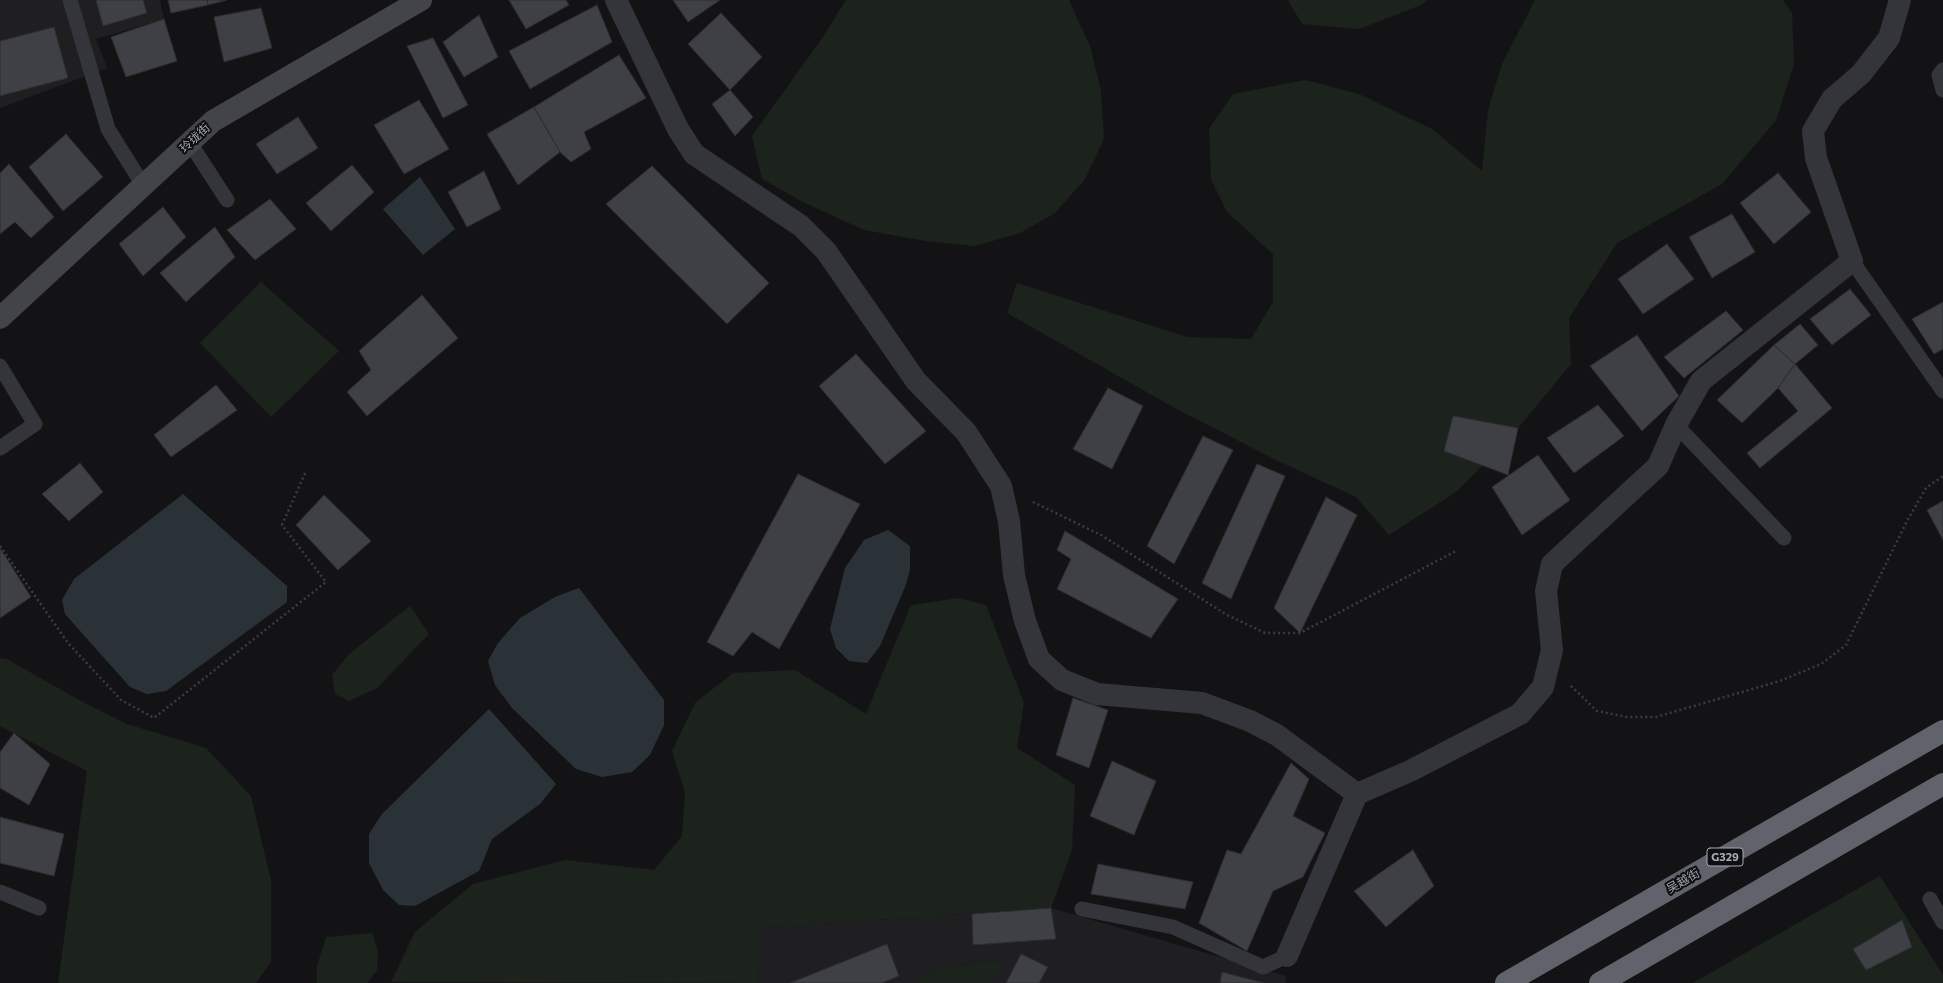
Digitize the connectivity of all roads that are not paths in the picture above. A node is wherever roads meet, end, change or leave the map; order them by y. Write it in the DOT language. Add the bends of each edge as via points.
graph roads {
  1 [pos="70,0"];
  2 [pos="421,0"];
  3 [pos="616,0"];
  4 [pos="1900,0"];
  5 [pos="396,6"];
  6 [pos="1943,70"];
  7 [pos="1943,90"];
  8 [pos="190,143"];
  9 [pos="143,185"];
  10 [pos="227,200"];
  11 [pos="1852,261"];
  12 [pos="0,318"];
  13 [pos="0,366"];
  14 [pos="1941,385"];
  15 [pos="1676,425"];
  16 [pos="0,448"];
  17 [pos="1784,538"];
  18 [pos="1943,731"];
  19 [pos="1943,784"];
  20 [pos="1358,794"];
  21 [pos="0,892"];
  22 [pos="1930,899"];
  23 [pos="39,908"];
  24 [pos="1082,909"];
  25 [pos="1943,922"];
  26 [pos="1287,956"];
  27 [pos="1506,983"];
  28 [pos="1600,983"];
  1 -- 9 [label="lane" via="108,129"];
  2 -- 5 [label="street, 玲珑街"];
  3 -- 20 [label="street" via="678,129 694,154 801,226 826,252 916,382 966,432 1000,486 1009,521 1014,575 1025,620 1039,659 1062,680 1096,694 1202,703 1250,721 1278,735"];
  4 -- 11 [label="street" via="1889,38 1861,74 1832,99 1813,131 1816,158"];
  5 -- 8 [label="street, 玲珑街" via="213,122"];
  6 -- 7 [label="lane" via="1939,75"];
  8 -- 9 [label="street, 玲珑街"];
  8 -- 10 [label="lane"];
  9 -- 12 [label="street, 玲珑街"];
  11 -- 14 [label="lane"];
  11 -- 15 [label="street" via="1701,382"];
  13 -- 16 [label="lane" via="35,424"];
  15 -- 17 [label="lane"];
  15 -- 20 [label="street" via="1658,466 1552,564 1546,591 1552,650 1543,686 1520,714 1410,771"];
  18 -- 27 [label="highway, 吴越街 / G329"];
  19 -- 28 [label="highway"];
  20 -- 26 [label="street"];
  21 -- 23 [label="lane"];
  22 -- 25 [label="lane"];
  24 -- 26 [label="lane" via="1173,927 1263,967"];
}
